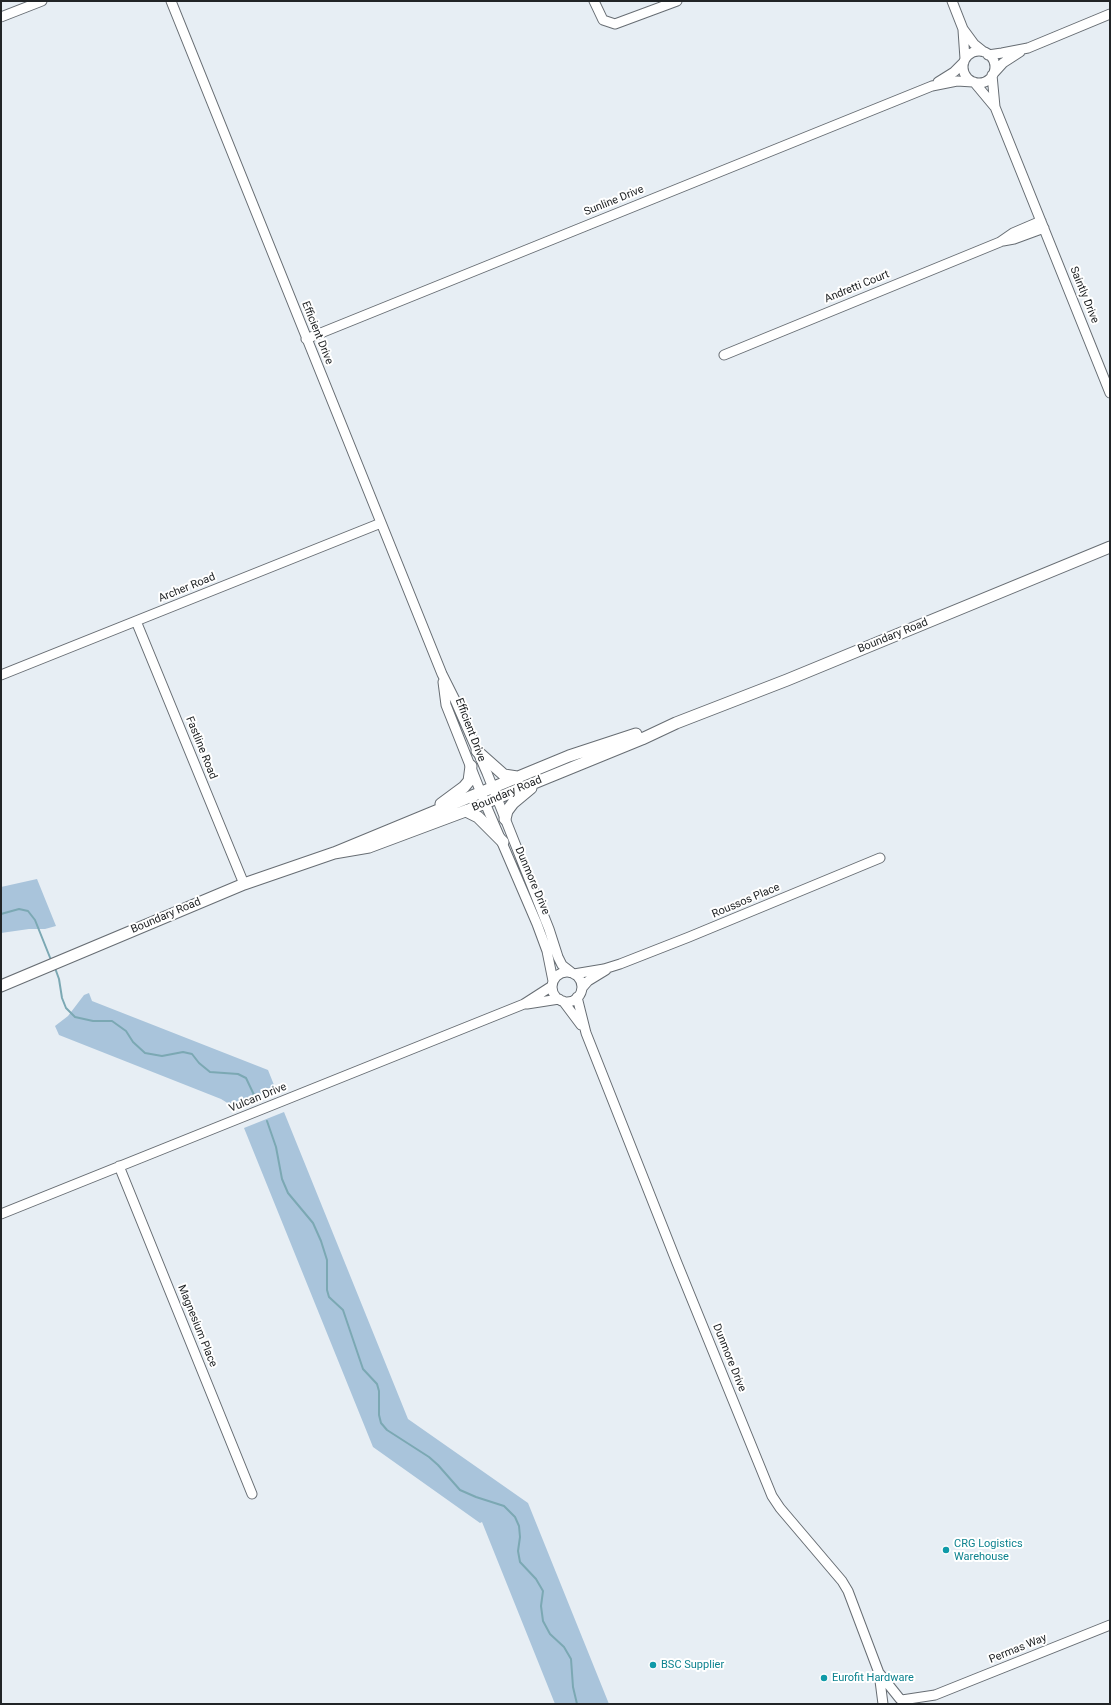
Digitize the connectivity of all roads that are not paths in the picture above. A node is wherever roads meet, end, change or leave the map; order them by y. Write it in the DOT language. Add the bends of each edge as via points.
graph roads {
  1 [pos="42,1"];
  2 [pos="171,1"];
  3 [pos="594,1"];
  4 [pos="677,1"];
  5 [pos="952,1"];
  6 [pos="1110,14"];
  7 [pos="1,17"];
  8 [pos="963,29"];
  9 [pos="1028,48"];
  10 [pos="986,54"];
  11 [pos="964,61"];
  12 [pos="993,74"];
  13 [pos="973,82"];
  14 [pos="932,86"];
  15 [pos="995,107"];
  16 [pos="1042,225"];
  17 [pos="306,339"];
  18 [pos="724,355"];
  19 [pos="1110,393"];
  20 [pos="381,523"];
  21 [pos="1110,548"];
  22 [pos="136,621"];
  23 [pos="442,674"];
  24 [pos="1,675"];
  25 [pos="676,723"];
  26 [pos="477,751"];
  27 [pos="471,766"];
  28 [pos="549,776"];
  29 [pos="518,778"];
  30 [pos="494,793"];
  31 [pos="484,798"];
  32 [pos="466,811"];
  33 [pos="421,818"];
  34 [pos="505,819"];
  35 [pos="503,842"];
  36 [pos="334,853"];
  37 [pos="880,858"];
  38 [pos="244,884"];
  39 [pos="620,964"];
  40 [pos="572,973"];
  41 [pos="553,984"];
  42 [pos="1,986"];
  43 [pos="582,988"];
  44 [pos="577,997"];
  45 [pos="561,1000"];
  46 [pos="524,1004"];
  47 [pos="586,1033"];
  48 [pos="119,1166"];
  49 [pos="1,1214"];
  50 [pos="252,1494"];
  51 [pos="1110,1625"];
  52 [pos="879,1673"];
  53 [pos="935,1695"];
  54 [pos="903,1701"];
  55 [pos="884,1704"];
  56 [pos="922,1704"];
  1 -- 7 [label="street"];
  2 -- 17 [label="street, Efficient Drive"];
  3 -- 4 [label="street" via="603,20 615,24"];
  5 -- 8 [label="street"];
  6 -- 9 [label="street"];
  8 -- 10 [label="street" via="974,44"];
  8 -- 11 [label="street"];
  9 -- 10 [label="street"];
  9 -- 12 [label="street" via="1003,63"];
  10 -- 11 [label="street" via="978,51"];
  10 -- 12 [label="street" via="994,63"];
  11 -- 13 [label="street" via="964,72"];
  11 -- 14 [label="street, Sunline Drive" via="954,72"];
  12 -- 13 [label="street" via="984,82"];
  12 -- 15 [label="street, Saintly Drive"];
  13 -- 14 [label="street, Sunline Drive" via="957,81"];
  13 -- 15 [label="street, Saintly Drive"];
  14 -- 17 [label="street, Sunline Drive"];
  15 -- 16 [label="street, Saintly Drive"];
  16 -- 18 [label="street, Andretti Court" via="1014,239 1000,242"];
  16 -- 19 [label="street, Saintly Drive"];
  17 -- 20 [label="street, Efficient Drive"];
  20 -- 22 [label="street, Archer Road"];
  20 -- 23 [label="street, Efficient Drive"];
  21 -- 25 [label="main road, Boundary Road"];
  22 -- 24 [label="street, Archer Road"];
  22 -- 38 [label="street, Fastline Road"];
  23 -- 26 [label="street, Efficient Drive"];
  23 -- 27 [label="street, Efficient Drive" via="446,705"];
  25 -- 28 [label="main road, Boundary Road"];
  25 -- 29 [label="main road, Boundary Road" via="570,756"];
  26 -- 29 [label="main road" via="504,775"];
  26 -- 30 [label="street, Efficient Drive"];
  27 -- 31 [label="street, Efficient Drive"];
  27 -- 33 [label="main road" via="469,781 464,787"];
  28 -- 30 [label="main road, Boundary Road"];
  28 -- 34 [label="main road" via="522,794 507,811"];
  29 -- 30 [label="main road, Boundary Road"];
  30 -- 31 [label="main road, Boundary Road"];
  30 -- 34 [label="street, Dunmore Drive"];
  31 -- 32 [label="main road, Boundary Road"];
  31 -- 33 [label="main road, Boundary Road"];
  31 -- 35 [label="street, Dunmore Drive"];
  32 -- 35 [label="main road" via="478,817"];
  32 -- 36 [label="main road, Boundary Road" via="368,847"];
  33 -- 36 [label="main road, Boundary Road"];
  34 -- 40 [label="street, Dunmore Drive" via="558,957 562,965"];
  35 -- 41 [label="street, Dunmore Drive" via="547,951"];
  36 -- 38 [label="main road, Boundary Road"];
  37 -- 39 [label="street, Roussos Place"];
  38 -- 42 [label="main road, Boundary Road"];
  39 -- 40 [label="street, Roussos Place"];
  39 -- 43 [label="street, Roussos Place" via="600,973"];
  40 -- 41 [label="street" via="562,973 555,978"];
  40 -- 43 [label="street" via="580,979"];
  41 -- 45 [label="street" via="555,996"];
  41 -- 46 [label="street, Vulcan Drive"];
  43 -- 44 [label="street"];
  44 -- 45 [label="street" via="573,1000"];
  44 -- 47 [label="street, Dunmore Drive"];
  45 -- 46 [label="street, Vulcan Drive"];
  45 -- 47 [label="street, Dunmore Drive"];
  46 -- 48 [label="street, Vulcan Drive"];
  47 -- 52 [label="street, Dunmore Drive" via="772,1496 842,1581"];
  48 -- 49 [label="street, Vulcan Drive"];
  48 -- 50 [label="street, Magnesium Place"];
  51 -- 53 [label="street, Permas Way"];
  52 -- 54 [label="street, Dunmore Drive"];
  52 -- 55 [label="street, Dunmore Drive"];
  53 -- 54 [label="street, Permas Way"];
  53 -- 56 [label="street, Permas Way"];
  54 -- 55 [label="street, Permas Way" via="890,1699"];
}
